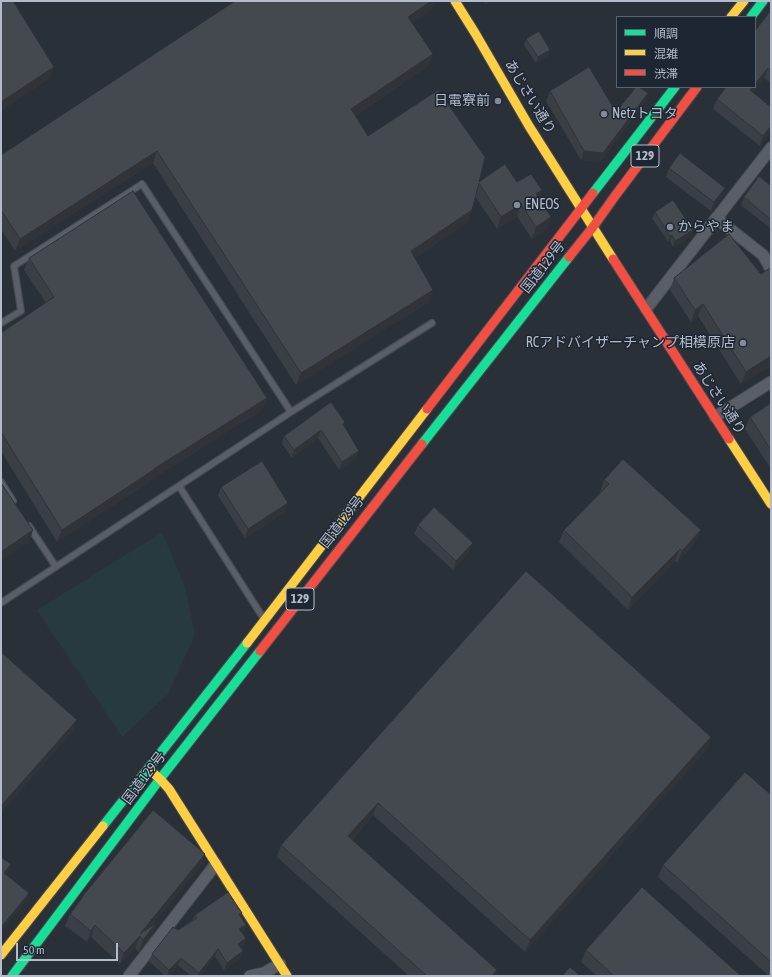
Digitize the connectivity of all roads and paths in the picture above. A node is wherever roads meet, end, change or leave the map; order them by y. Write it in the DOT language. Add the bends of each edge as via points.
graph roads {
  1 [pos="455,1"];
  2 [pos="744,1"];
  3 [pos="763,1"];
  4 [pos="732,16"];
  5 [pos="752,16"];
  6 [pos="674,88"];
  7 [pos="696,88"];
  8 [pos="771,148"];
  9 [pos="581,208"];
  10 [pos="716,218"];
  11 [pos="593,227"];
  12 [pos="771,269"];
  13 [pos="646,309"];
  14 [pos="1,323"];
  15 [pos="432,323"];
  16 [pos="771,382"];
  17 [pos="291,412"];
  18 [pos="715,417"];
  19 [pos="1,482"];
  20 [pos="179,486"];
  21 [pos="771,504"];
  22 [pos="18,508"];
  23 [pos="26,522"];
  24 [pos="56,567"];
  25 [pos="1,603"];
  26 [pos="265,620"];
  27 [pos="148,769"];
  28 [pos="160,779"];
  29 [pos="216,864"];
  30 [pos="8,964"];
  31 [pos="280,964"];
  32 [pos="129,976"];
  33 [pos="250,976"];
  34 [pos="287,976"];
  1 -- 9 [label="main road, あじさい通り"];
  2 -- 4 [label="main road"];
  3 -- 5 [label="main road"];
  6 -- 9 [label="main road, 国道129号 / 129"];
  7 -- 11 [label="main road, 国道129号 / 129"];
  8 -- 10 [label="street"];
  9 -- 11 [label="main road, あじさい通り"];
  9 -- 26 [label="main road, 国道129号 / 129"];
  10 -- 12 [label="street" via="762,255"];
  10 -- 13 [label="street"];
  11 -- 13 [label="main road, あじさい通り"];
  11 -- 28 [label="main road, 国道129号 / 129"];
  13 -- 18 [label="main road, あじさい通り"];
  14 -- 17 [label="lane" via="21,310 14,266 142,184"];
  15 -- 17 [label="lane"];
  16 -- 18 [label="street"];
  17 -- 20 [label="lane"];
  18 -- 21 [label="main road, あじさい通り"];
  19 -- 22 [label="lane"];
  20 -- 24 [label="lane"];
  20 -- 26 [label="lane"];
  23 -- 24 [label="lane"];
  24 -- 25 [label="lane"];
  26 -- 27 [label="main road, 国道129号 / 129"];
  27 -- 28 [label="main road"];
  27 -- 30 [label="main road, 国道129号 / 129" via="78,856"];
  28 -- 29 [label="main road" via="169,789"];
  28 -- 30 [label="main road, 国道129号 / 129"];
  29 -- 31 [label="main road"];
  29 -- 32 [label="street"];
  31 -- 33 [label="street" via="264,973"];
  31 -- 34 [label="main road"];
}
